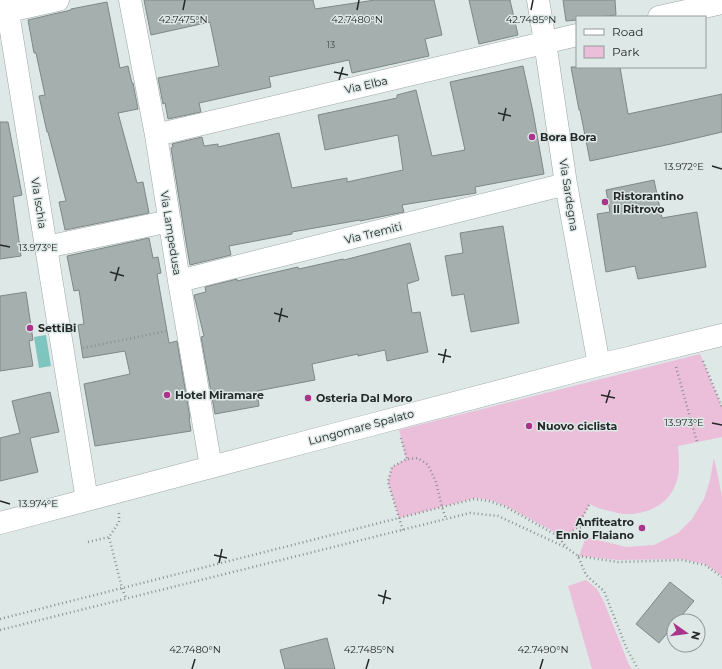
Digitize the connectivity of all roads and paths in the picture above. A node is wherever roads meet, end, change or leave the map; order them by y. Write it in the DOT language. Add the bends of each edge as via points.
graph roads {
  1 [pos="58,0"];
  2 [pos="130,0"];
  3 [pos="538,0"];
  4 [pos="722,3"];
  5 [pos="5,8"];
  6 [pos="664,16"];
  7 [pos="576,35"];
  8 [pos="545,42"];
  9 [pos="156,135"];
  10 [pos="566,184"];
  11 [pos="170,221"];
  12 [pos="46,247"];
  13 [pos="179,281"];
  14 [pos="187,327"];
  15 [pos="722,335"];
  16 [pos="63,352"];
  17 [pos="703,360"];
  18 [pos="674,361"];
  19 [pos="599,365"];
  20 [pos="722,407"];
  21 [pos="401,438"];
  22 [pos="697,442"];
  23 [pos="406,459"];
  24 [pos="211,467"];
  25 [pos="87,500"];
  26 [pos="590,504"];
  27 [pos="442,507"];
  28 [pos="118,510"];
  29 [pos="399,518"];
  30 [pos="446,519"];
  31 [pos="0,523"];
  32 [pos="589,526"];
  33 [pos="577,528"];
  34 [pos="404,530"];
  35 [pos="558,536"];
  36 [pos="109,537"];
  37 [pos="88,542"];
  38 [pos="567,548"];
  39 [pos="578,556"];
  40 [pos="722,577"];
  41 [pos="122,588"];
  42 [pos="126,598"];
  43 [pos="0,619"];
  44 [pos="0,630"];
  45 [pos="638,669"];
  1 -- 5 [label="street"];
  2 -- 9 [label="street, Via Lampedusa"];
  3 -- 8 [label="street, Via Sardegna"];
  4 -- 6 [label="street"];
  5 -- 12 [label="street, Via Ischia"];
  7 -- 8 [label="street, Via Elba"];
  8 -- 9 [label="street, Via Elba"];
  8 -- 10 [label="street, Via Sardegna"];
  9 -- 11 [label="street, Via Lampedusa"];
  10 -- 13 [label="street, Via Tremiti"];
  10 -- 19 [label="street, Via Sardegna"];
  11 -- 12 [label="street"];
  11 -- 13 [label="street, Via Lampedusa"];
  12 -- 16 [label="street, Via Ischia"];
  13 -- 14 [label="street, Via Lampedusa"];
  14 -- 16 [label="path"];
  14 -- 24 [label="street, Via Lampedusa"];
  15 -- 19 [label="street, Lungomare Spalato"];
  16 -- 25 [label="street, Via Ischia"];
  17 -- 20 [label="path"];
  18 -- 22 [label="path"];
  19 -- 24 [label="street, Lungomare Spalato"];
  21 -- 23 [label="path"];
  23 -- 27 [label="path" via="418,458 428,465 436,482"];
  23 -- 29 [label="path" via="392,467 388,482"];
  24 -- 25 [label="street, Lungomare Spalato"];
  25 -- 31 [label="street, Lungomare Spalato"];
  26 -- 33 [label="path"];
  27 -- 29 [label="path"];
  27 -- 30 [label="path"];
  27 -- 35 [label="path" via="474,499 489,501 506,507"];
  28 -- 36 [label="path" via="119,522"];
  29 -- 34 [label="path"];
  29 -- 41 [label="path"];
  30 -- 34 [label="path"];
  30 -- 38 [label="path" via="470,513 498,516"];
  32 -- 33 [label="path"];
  33 -- 35 [label="path" via="568,534"];
  34 -- 42 [label="path"];
  35 -- 38 [label="path"];
  36 -- 37 [label="path"];
  36 -- 41 [label="path"];
  38 -- 39 [label="path"];
  39 -- 40 [label="path" via="618,562 682,560 705,565"];
  39 -- 45 [label="path" via="586,575 604,591 626,647"];
  41 -- 42 [label="path"];
  41 -- 43 [label="path"];
  42 -- 44 [label="path"];
}
